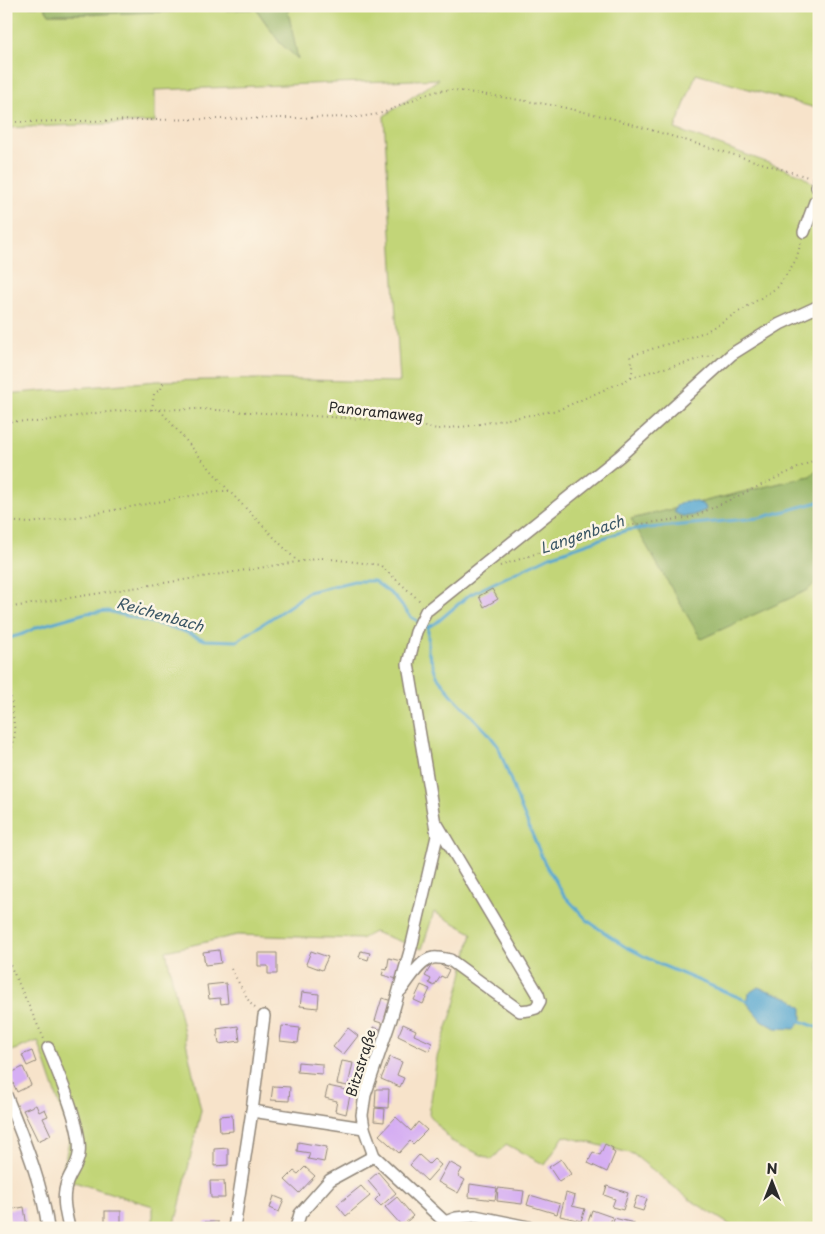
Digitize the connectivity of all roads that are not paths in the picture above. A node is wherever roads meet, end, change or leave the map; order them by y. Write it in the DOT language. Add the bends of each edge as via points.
graph roads {
  1 [pos="819,198"];
  2 [pos="804,232"];
  3 [pos="819,306"];
  4 [pos="434,820"];
  5 [pos="397,995"];
  6 [pos="264,1016"];
  7 [pos="48,1048"];
  8 [pos="6,1095"];
  9 [pos="252,1111"];
  10 [pos="364,1128"];
  11 [pos="374,1156"];
  12 [pos="444,1225"];
  13 [pos="48,1228"];
  14 [pos="69,1228"];
  15 [pos="234,1228"];
  16 [pos="296,1228"];
  17 [pos="533,1228"];
  1 -- 2 [label="street"];
  3 -- 4 [label="street" via="780,324 732,354 620,456 428,610 416,632 408,664"];
  4 -- 5 [label="street, Bitzstraße" via="436,836"];
  4 -- 5 [label="street" via="540,1001 536,1008 520,1011 450,960 433,958 423,962"];
  5 -- 10 [label="street, Bitzstraße" via="365,1095"];
  6 -- 9 [label="street"];
  7 -- 14 [label="street" via="78,1133 80,1154 66,1185 64,1198"];
  8 -- 13 [label="street" via="29,1153"];
  9 -- 10 [label="street"];
  9 -- 15 [label="street"];
  10 -- 11 [label="street, Bitzstraße"];
  11 -- 12 [label="street, Bitzstraße"];
  11 -- 16 [label="street" via="330,1180 300,1214"];
  12 -- 17 [label="street" via="456,1218 475,1216"];
}
